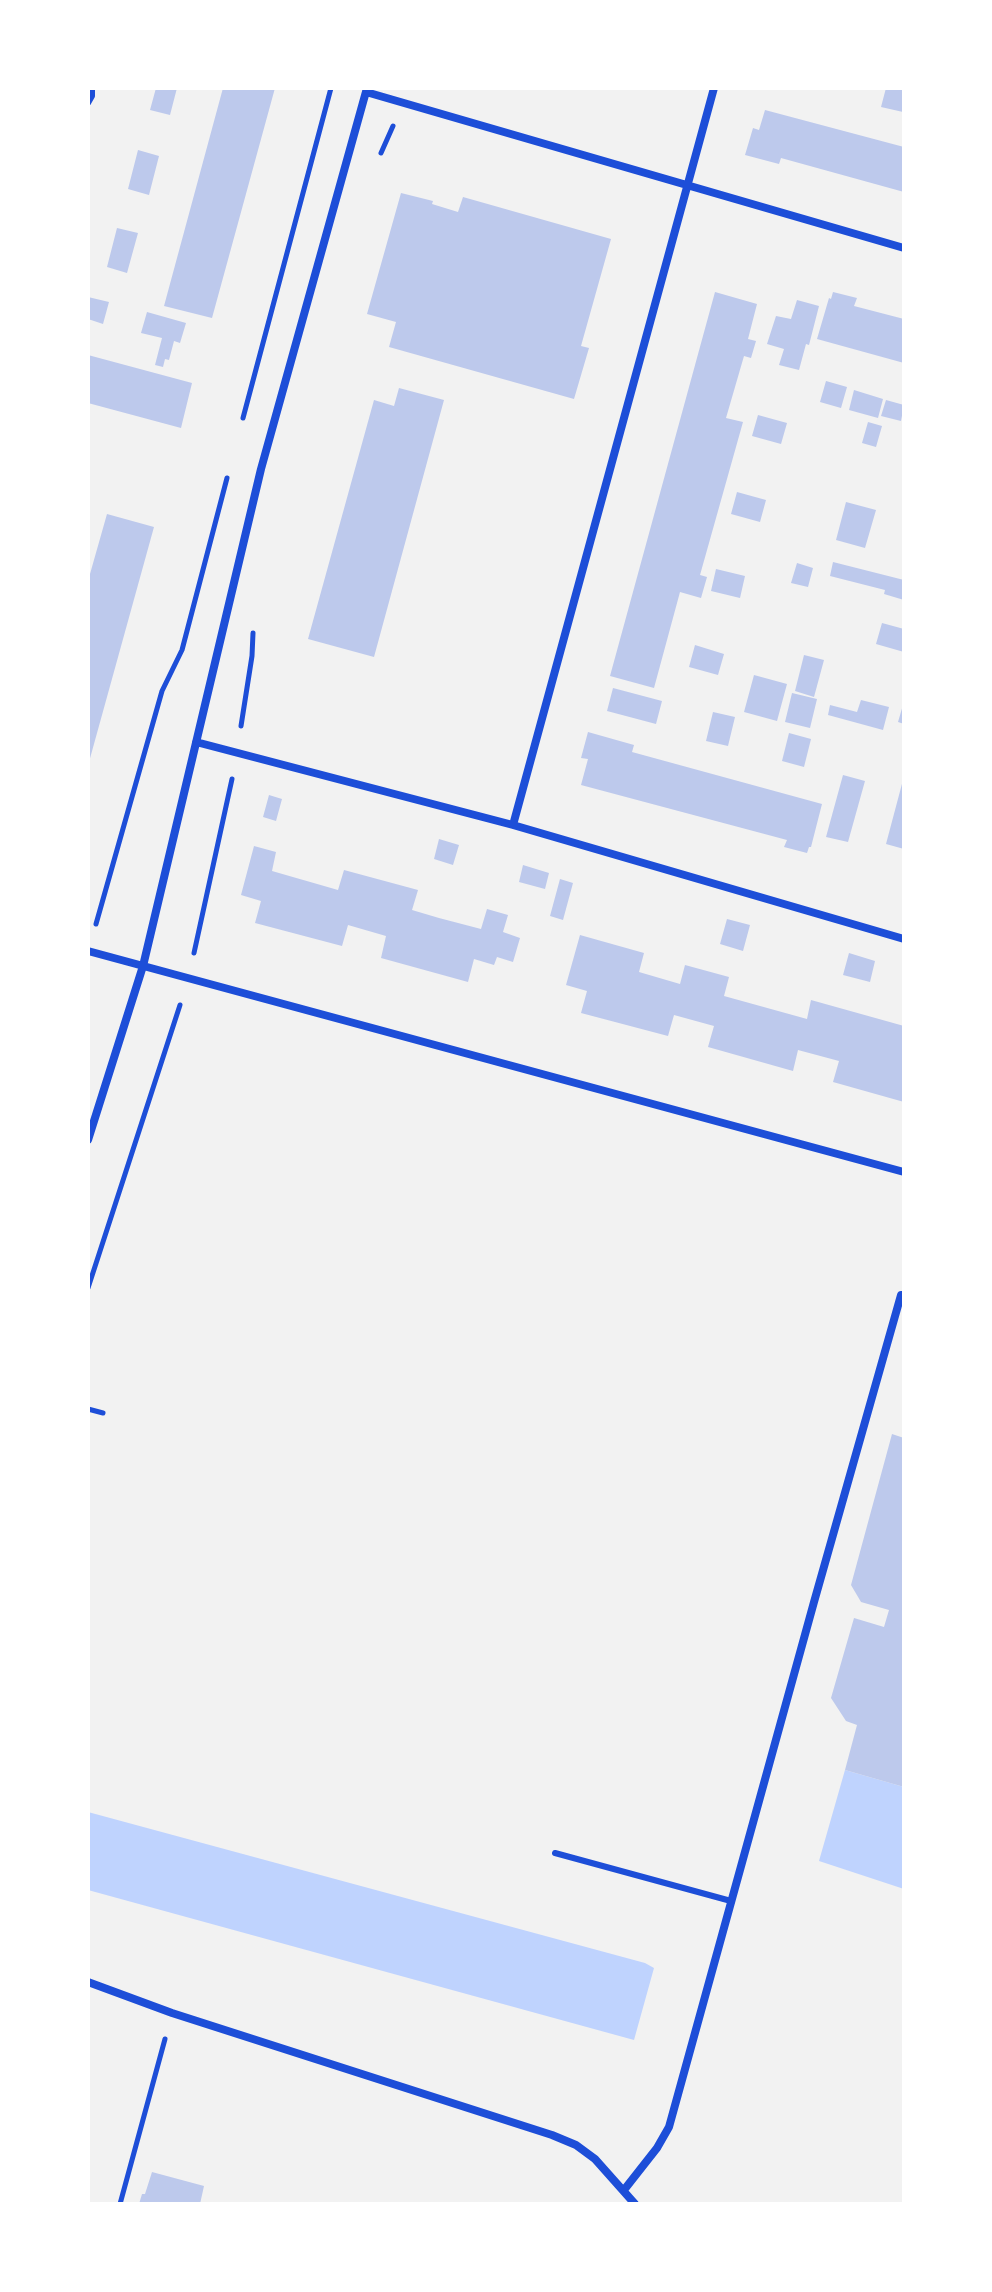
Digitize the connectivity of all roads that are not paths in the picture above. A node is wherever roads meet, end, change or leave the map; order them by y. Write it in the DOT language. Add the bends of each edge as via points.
graph roads {
  1 [pos="92,88"];
  2 [pos="714,88"];
  3 [pos="367,90"];
  4 [pos="88,103"];
  5 [pos="687,185"];
  6 [pos="904,248"];
  7 [pos="196,742"];
  8 [pos="513,825"];
  9 [pos="904,939"];
  10 [pos="88,951"];
  11 [pos="143,966"];
  12 [pos="88,1140"];
  13 [pos="904,1172"];
  14 [pos="903,1292"];
  15 [pos="555,1853"];
  16 [pos="731,1901"];
  17 [pos="88,1982"];
  18 [pos="624,2190"];
  19 [pos="635,2204"];
  1 -- 4 [label="lane"];
  2 -- 5 [label="street"];
  3 -- 5 [label="street"];
  3 -- 7 [label="street" via="261,469"];
  5 -- 6 [label="street"];
  5 -- 8 [label="street"];
  7 -- 8 [label="street"];
  7 -- 11 [label="street"];
  8 -- 9 [label="street"];
  10 -- 11 [label="street"];
  11 -- 12 [label="street"];
  11 -- 13 [label="street"];
  14 -- 16 [label="street"];
  15 -- 16 [label="lane"];
  16 -- 18 [label="street" via="669,2127"];
  17 -- 18 [label="street" via="552,2135 595,2159"];
  18 -- 19 [label="street"];
}
